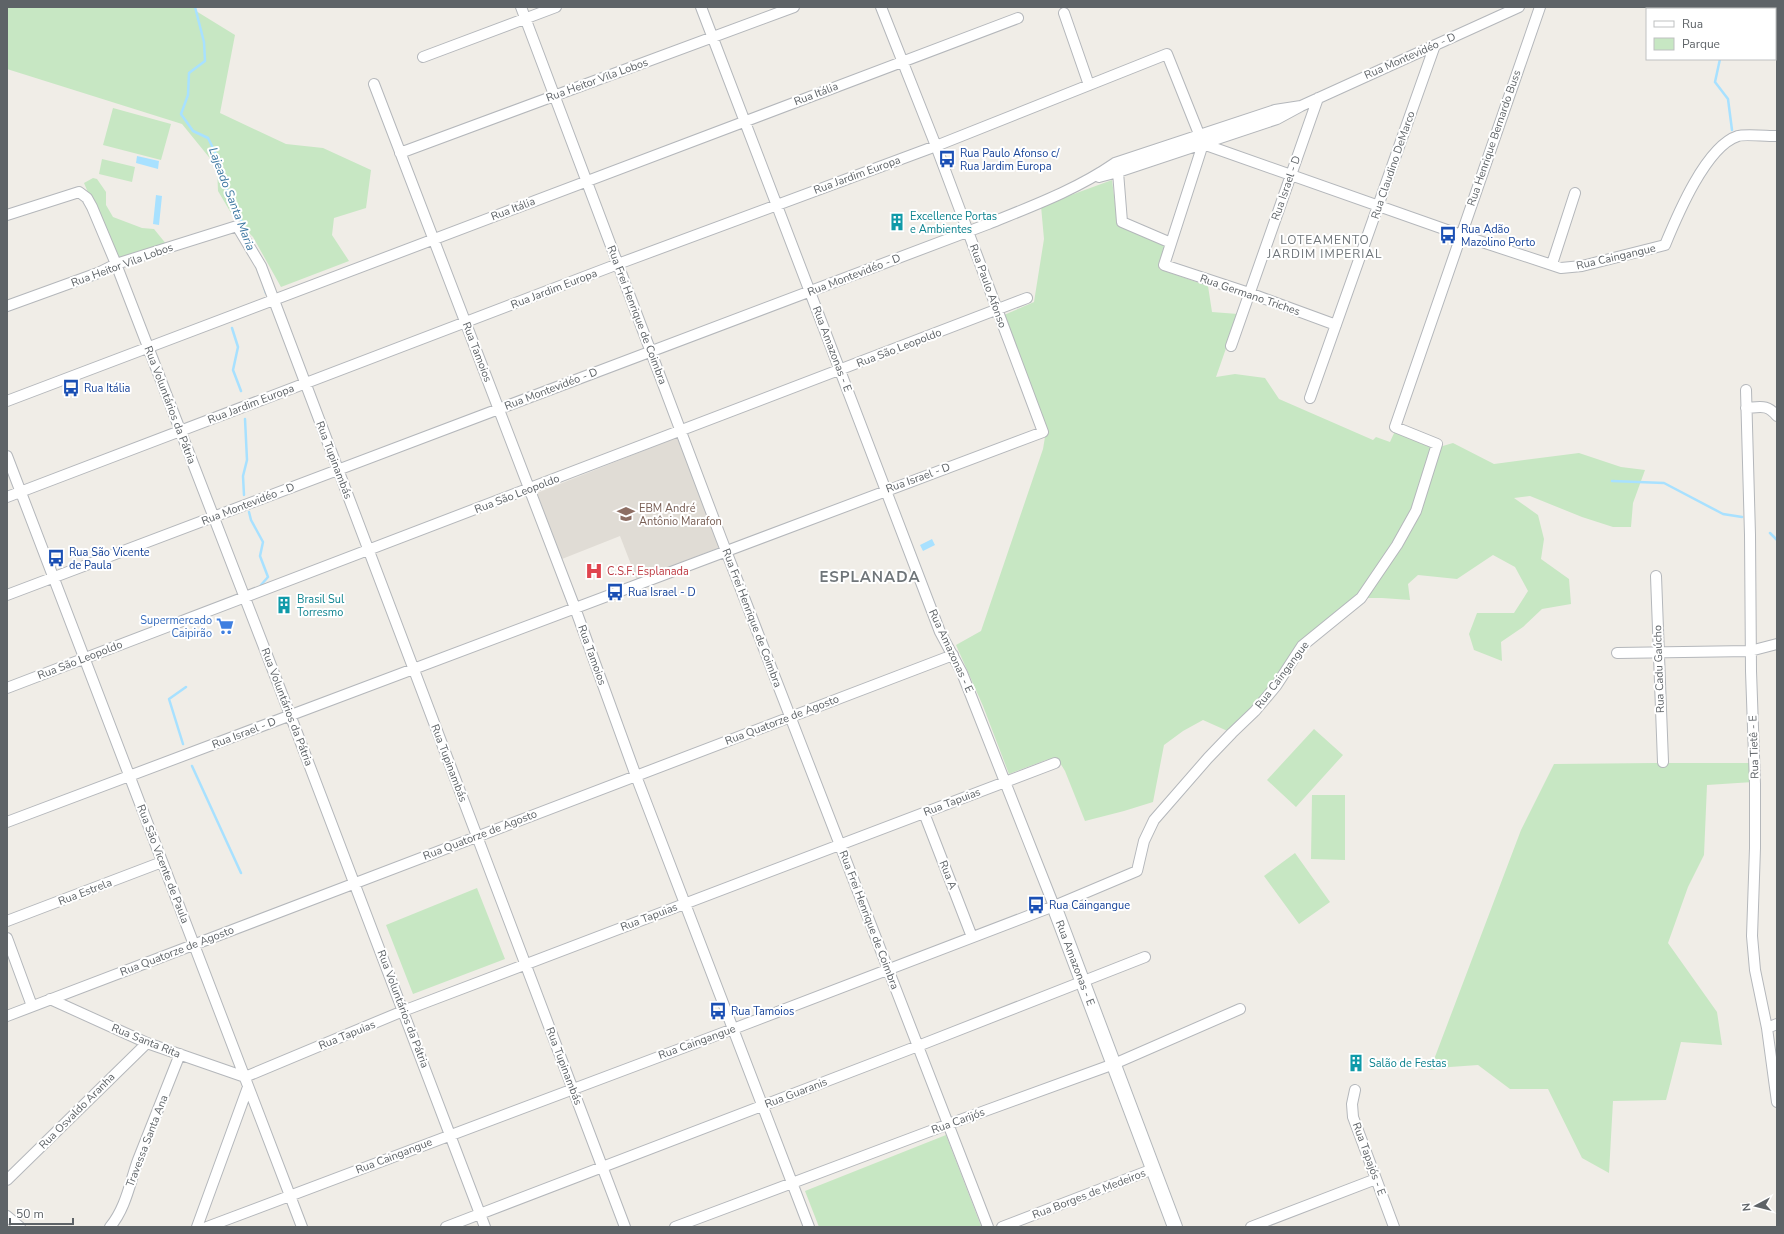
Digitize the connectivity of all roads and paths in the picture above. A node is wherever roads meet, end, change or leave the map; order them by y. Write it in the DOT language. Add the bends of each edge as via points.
graph roads {
  1 [pos="521,7"];
  2 [pos="556,7"];
  3 [pos="701,7"];
  4 [pos="794,7"];
  5 [pos="881,7"];
  6 [pos="1519,7"];
  7 [pos="1540,7"];
  8 [pos="1064,13"];
  9 [pos="526,18"];
  10 [pos="1018,18"];
  11 [pos="712,37"];
  12 [pos="1435,45"];
  13 [pos="423,57"];
  14 [pos="903,61"];
  15 [pos="374,84"];
  16 [pos="1089,85"];
  17 [pos="554,95"];
  18 [pos="1318,98"];
  19 [pos="744,121"];
  20 [pos="1777,136"];
  21 [pos="1202,140"];
  22 [pos="936,146"];
  23 [pos="400,153"];
  24 [pos="1118,172"];
  25 [pos="1291,175"];
  26 [pos="1093,178"];
  27 [pos="587,181"];
  28 [pos="1575,194"];
  29 [pos="777,205"];
  30 [pos="1378,205"];
  31 [pos="7,215"];
  32 [pos="237,226"];
  33 [pos="968,231"];
  34 [pos="1461,235"];
  35 [pos="433,239"];
  36 [pos="1171,244"];
  37 [pos="116,264"];
  38 [pos="618,264"];
  39 [pos="1557,266"];
  40 [pos="810,291"];
  41 [pos="1249,293"];
  42 [pos="1027,298"];
  43 [pos="274,300"];
  44 [pos="7,306"];
  45 [pos="997,310"];
  46 [pos="465,322"];
  47 [pos="1336,325"];
  48 [pos="1231,346"];
  49 [pos="148,347"];
  50 [pos="651,352"];
  51 [pos="840,370"];
  52 [pos="305,384"];
  53 [pos="1746,390"];
  54 [pos="1310,398"];
  55 [pos="7,401"];
  56 [pos="1746,408"];
  57 [pos="498,409"];
  58 [pos="1777,416"];
  59 [pos="180,431"];
  60 [pos="681,431"];
  61 [pos="1043,432"];
  62 [pos="1437,444"];
  63 [pos="7,456"];
  64 [pos="338,470"];
  65 [pos="529,489"];
  66 [pos="886,490"];
  67 [pos="21,492"];
  68 [pos="7,497"];
  69 [pos="214,517"];
  70 [pos="368,550"];
  71 [pos="726,550"];
  72 [pos="1656,576"];
  73 [pos="54,578"];
  74 [pos="7,595"];
  75 [pos="245,598"];
  76 [pos="574,608"];
  77 [pos="1777,644"];
  78 [pos="1750,651"];
  79 [pos="1659,652"];
  80 [pos="1617,653"];
  81 [pos="953,656"];
  82 [pos="85,659"];
  83 [pos="413,669"];
  84 [pos="7,688"];
  85 [pos="290,715"];
  86 [pos="790,717"];
  87 [pos="1662,762"];
  88 [pos="1055,763"];
  89 [pos="130,776"];
  90 [pos="636,776"];
  91 [pos="1005,782"];
  92 [pos="924,812"];
  93 [pos="7,822"];
  94 [pos="477,836"];
  95 [pos="840,844"];
  96 [pos="162,862"];
  97 [pos="354,883"];
  98 [pos="685,904"];
  99 [pos="1054,906"];
  100 [pos="7,921"];
  101 [pos="972,937"];
  102 [pos="7,938"];
  103 [pos="194,944"];
  104 [pos="1145,957"];
  105 [pos="526,965"];
  106 [pos="888,969"];
  107 [pos="1082,981"];
  108 [pos="50,999"];
  109 [pos="32,1006"];
  110 [pos="1240,1009"];
  111 [pos="403,1011"];
  112 [pos="7,1016"];
  113 [pos="1772,1026"];
  114 [pos="733,1028"];
  115 [pos="147,1043"];
  116 [pos="918,1046"];
  117 [pos="180,1054"];
  118 [pos="1114,1064"];
  119 [pos="245,1076"];
  120 [pos="248,1087"];
  121 [pos="572,1088"];
  122 [pos="1355,1090"];
  123 [pos="1777,1102"];
  124 [pos="762,1106"];
  125 [pos="948,1124"];
  126 [pos="450,1135"];
  127 [pos="602,1167"];
  128 [pos="1154,1169"];
  129 [pos="1376,1179"];
  130 [pos="7,1180"];
  131 [pos="792,1183"];
  132 [pos="290,1195"];
  133 [pos="480,1214"];
  134 [pos="7,1216"];
  135 [pos="20,1227"];
  136 [pos="110,1227"];
  137 [pos="197,1227"];
  138 [pos="207,1227"];
  139 [pos="302,1227"];
  140 [pos="446,1227"];
  141 [pos="485,1227"];
  142 [pos="625,1227"];
  143 [pos="675,1227"];
  144 [pos="808,1227"];
  145 [pos="988,1227"];
  146 [pos="1002,1227"];
  147 [pos="1175,1227"];
  148 [pos="1250,1227"];
  149 [pos="1394,1227"];
  1 -- 9 [label="street, Rua Frei Henrique de Coimbra"];
  2 -- 9 [label="street"];
  3 -- 11 [label="street, Rua Amazonas - E"];
  4 -- 11 [label="street, Rua Heitor Vila Lobos"];
  5 -- 14 [label="street, Rua Paulo Afonso"];
  6 -- 12 [label="street, Rua Montevidéo - D"];
  7 -- 34 [label="street, Rua Henrique Bernardo Buss"];
  8 -- 16 [label="street"];
  9 -- 13 [label="street"];
  9 -- 17 [label="street, Rua Frei Henrique de Coimbra"];
  10 -- 14 [label="street, Rua Itália"];
  11 -- 17 [label="street, Rua Heitor Vila Lobos"];
  11 -- 19 [label="street, Rua Amazonas - E"];
  12 -- 18 [label="street, Rua Montevidéo - D"];
  12 -- 30 [label="street, Rua Claudino DeMarco"];
  14 -- 19 [label="street, Rua Itália"];
  14 -- 22 [label="street, Rua Paulo Afonso"];
  15 -- 23 [label="street, Rua Tamoios"];
  16 -- 21 [label="street, Rua Jardim Europa" via="1167,54"];
  16 -- 22 [label="street, Rua Jardim Europa"];
  17 -- 23 [label="street, Rua Heitor Vila Lobos"];
  17 -- 27 [label="street, Rua Frei Henrique de Coimbra"];
  18 -- 21 [label="street, Rua Montevidéo - D" via="1277,119 1245,125"];
  18 -- 25 [label="street, Rua Israel - D"];
  19 -- 27 [label="street, Rua Itália"];
  19 -- 29 [label="street, Rua Amazonas - E"];
  20 -- 39 [label="street, Rua Caingangue" via="1739,135 1726,141 1712,156 1689,193 1665,245 1582,266"];
  21 -- 24 [label="street, Rua Montevidéo - D"];
  21 -- 25 [label="street"];
  21 -- 26 [label="street, Rua Montevidéo - D" via="1115,163"];
  21 -- 36 [label="street"];
  22 -- 29 [label="street, Rua Jardim Europa"];
  22 -- 33 [label="street, Rua Paulo Afonso"];
  23 -- 35 [label="street, Rua Tamoios"];
  24 -- 26 [label="street, Rua Montevidéo - D"];
  24 -- 36 [label="street" via="1122,222"];
  25 -- 30 [label="street"];
  25 -- 41 [label="street, Rua Israel - D"];
  26 -- 33 [label="street, Rua Montevidéo - D" via="1050,199"];
  27 -- 35 [label="street, Rua Itália"];
  27 -- 38 [label="street, Rua Frei Henrique de Coimbra"];
  28 -- 39 [label="street"];
  29 -- 38 [label="street, Rua Jardim Europa"];
  29 -- 40 [label="street, Rua Amazonas - E"];
  30 -- 34 [label="street"];
  30 -- 47 [label="street, Rua Claudino DeMarco"];
  31 -- 37 [label="street, Rua Voluntários da Pátria" via="79,192 87,198 92,207"];
  32 -- 37 [label="street, Rua Heitor Vila Lobos"];
  32 -- 43 [label="street, Rua Tupinambás" via="261,266"];
  33 -- 40 [label="street, Rua Montevidéo - D"];
  33 -- 45 [label="street, Rua Paulo Afonso"];
  34 -- 39 [label="street"];
  34 -- 62 [label="street, Rua Henrique Bernardo Buss" via="1395,427"];
  35 -- 43 [label="street, Rua Itália"];
  35 -- 46 [label="street, Rua Tamoios"];
  36 -- 41 [label="street, Rua Germano Triches" via="1164,265"];
  37 -- 44 [label="street, Rua Heitor Vila Lobos"];
  37 -- 49 [label="street, Rua Voluntários da Pátria"];
  38 -- 46 [label="street, Rua Jardim Europa"];
  38 -- 50 [label="street, Rua Frei Henrique de Coimbra"];
  40 -- 50 [label="street, Rua Montevidéo - D"];
  40 -- 51 [label="street, Rua Amazonas - E"];
  41 -- 47 [label="street, Rua Germano Triches"];
  41 -- 48 [label="street, Rua Israel - D"];
  42 -- 45 [label="street, Rua São Leopoldo"];
  43 -- 49 [label="street, Rua Itália"];
  43 -- 52 [label="street, Rua Tupinambás"];
  45 -- 51 [label="street, Rua São Leopoldo"];
  45 -- 61 [label="street, Rua Paulo Afonso"];
  46 -- 52 [label="street, Rua Jardim Europa"];
  46 -- 57 [label="street, Rua Tamoios"];
  47 -- 54 [label="street, Rua Claudino DeMarco"];
  49 -- 55 [label="street, Rua Itália"];
  49 -- 59 [label="street, Rua Voluntários da Pátria"];
  50 -- 57 [label="street, Rua Montevidéo - D"];
  50 -- 60 [label="street, Rua Frei Henrique de Coimbra"];
  51 -- 60 [label="street, Rua São Leopoldo"];
  51 -- 66 [label="street, Rua Amazonas - E"];
  52 -- 59 [label="street, Rua Jardim Europa"];
  52 -- 64 [label="street, Rua Tupinambás"];
  53 -- 56 [label="street, Rua Tietê - E"];
  56 -- 58 [label="street" via="1766,407"];
  56 -- 78 [label="street, Rua Tietê - E"];
  57 -- 64 [label="street, Rua Montevidéo - D"];
  57 -- 65 [label="street, Rua Tamoios"];
  59 -- 67 [label="street, Rua Jardim Europa"];
  59 -- 69 [label="street, Rua Voluntários da Pátria"];
  60 -- 65 [label="street, Rua São Leopoldo"];
  60 -- 71 [label="street, Rua Frei Henrique de Coimbra"];
  61 -- 66 [label="street, Rua Israel - D"];
  62 -- 99 [label="street, Rua Caingangue" via="1416,511 1397,545 1360,598 1302,646 1276,686 1255,711 1232,732 1154,820 1144,841 1137,871"];
  63 -- 67 [label="street, Rua São Vicente de Paula"];
  64 -- 69 [label="street, Rua Montevidéo - D"];
  64 -- 70 [label="street, Rua Tupinambás"];
  65 -- 70 [label="street, Rua São Leopoldo"];
  65 -- 76 [label="street, Rua Tamoios"];
  66 -- 71 [label="street, Rua Israel - D"];
  66 -- 81 [label="street, Rua Amazonas - E" via="940,632"];
  67 -- 68 [label="street, Rua Jardim Europa"];
  67 -- 73 [label="street, Rua São Vicente de Paula"];
  69 -- 73 [label="street, Rua Montevidéo - D"];
  69 -- 75 [label="street, Rua Voluntários da Pátria"];
  70 -- 75 [label="street, Rua São Leopoldo"];
  70 -- 83 [label="street, Rua Tupinambás"];
  71 -- 76 [label="street, Rua Israel - D"];
  71 -- 86 [label="street, Rua Frei Henrique de Coimbra"];
  72 -- 79 [label="street, Rua Cadu Gaúcho"];
  73 -- 74 [label="street, Rua Montevidéo - D"];
  73 -- 82 [label="street, Rua São Vicente de Paula"];
  75 -- 82 [label="street, Rua São Leopoldo"];
  75 -- 85 [label="street, Rua Voluntários da Pátria"];
  76 -- 83 [label="street, Rua Israel - D"];
  76 -- 90 [label="street, Rua Tamoios"];
  77 -- 78 [label="street"];
  78 -- 79 [label="street"];
  78 -- 113 [label="street, Rua Tietê - E" via="1755,848 1752,936 1755,970"];
  79 -- 80 [label="street"];
  79 -- 87 [label="street, Rua Cadu Gaúcho"];
  81 -- 86 [label="street, Rua Quatorze de Agosto"];
  81 -- 91 [label="street, Rua Amazonas - E"];
  82 -- 84 [label="street, Rua São Leopoldo"];
  82 -- 89 [label="street, Rua São Vicente de Paula"];
  83 -- 85 [label="street, Rua Israel - D"];
  83 -- 94 [label="street, Rua Tupinambás"];
  85 -- 89 [label="street, Rua Israel - D"];
  85 -- 97 [label="street, Rua Voluntários da Pátria"];
  86 -- 90 [label="street, Rua Quatorze de Agosto"];
  86 -- 95 [label="street, Rua Frei Henrique de Coimbra"];
  88 -- 91 [label="street, Rua Tapuias"];
  89 -- 93 [label="street, Rua Israel - D"];
  89 -- 96 [label="street, Rua São Vicente de Paula"];
  90 -- 94 [label="street, Rua Quatorze de Agosto"];
  90 -- 98 [label="street, Rua Tamoios"];
  91 -- 92 [label="street, Rua Tapuias"];
  91 -- 99 [label="street, Rua Amazonas - E"];
  92 -- 95 [label="street, Rua Tapuias"];
  92 -- 101 [label="street, Rua A"];
  94 -- 97 [label="street, Rua Quatorze de Agosto"];
  94 -- 105 [label="street, Rua Tupinambás"];
  95 -- 98 [label="street, Rua Tapuias"];
  95 -- 106 [label="street, Rua Frei Henrique de Coimbra"];
  96 -- 100 [label="street, Rua Estrela"];
  96 -- 103 [label="street, Rua São Vicente de Paula"];
  97 -- 103 [label="street, Rua Quatorze de Agosto"];
  97 -- 111 [label="street, Rua Voluntários da Pátria"];
  98 -- 105 [label="street, Rua Tapuias"];
  98 -- 114 [label="street, Rua Tamoios"];
  99 -- 101 [label="street, Rua Caingangue"];
  99 -- 107 [label="street, Rua Amazonas - E"];
  101 -- 106 [label="street, Rua Caingangue"];
  102 -- 109 [label="street"];
  103 -- 108 [label="street, Rua Quatorze de Agosto"];
  103 -- 119 [label="street, Rua São Vicente de Paula"];
  104 -- 107 [label="street, Rua Guaranis"];
  105 -- 111 [label="street, Rua Tapuias"];
  105 -- 121 [label="street, Rua Tupinambás"];
  106 -- 114 [label="street, Rua Caingangue"];
  106 -- 116 [label="street, Rua Frei Henrique de Coimbra"];
  107 -- 116 [label="street, Rua Guaranis"];
  107 -- 118 [label="street, Rua Amazonas - E"];
  108 -- 109 [label="street, Rua Quatorze de Agosto"];
  108 -- 115 [label="street, Rua Santa Rita"];
  109 -- 112 [label="street, Rua Quatorze de Agosto"];
  110 -- 118 [label="street, Rua Carijós"];
  111 -- 119 [label="street, Rua Tapuias"];
  111 -- 126 [label="street, Rua Voluntários da Pátria"];
  113 -- 123 [label="street, Rua Tietê - E"];
  114 -- 121 [label="street, Rua Caingangue"];
  114 -- 124 [label="street, Rua Tamoios"];
  115 -- 117 [label="street, Rua Santa Rita"];
  115 -- 130 [label="street, Rua Osvaldo Aranha"];
  116 -- 124 [label="street, Rua Guaranis"];
  116 -- 125 [label="street, Rua Frei Henrique de Coimbra"];
  117 -- 119 [label="street, Rua Santa Rita"];
  117 -- 136 [label="street, Travessa Santa Ana" via="138,1161 124,1205"];
  118 -- 125 [label="street, Rua Carijós"];
  118 -- 128 [label="street, Rua Amazonas - E"];
  119 -- 120 [label="street, Rua São Vicente de Paula"];
  120 -- 132 [label="street, Rua São Vicente de Paula"];
  120 -- 137 [label="street"];
  121 -- 126 [label="street, Rua Caingangue"];
  121 -- 127 [label="street, Rua Tupinambás"];
  122 -- 129 [label="street, Rua Tapajós - E" via="1353,1116"];
  124 -- 127 [label="street, Rua Guaranis"];
  124 -- 131 [label="street, Rua Tamoios"];
  125 -- 131 [label="street, Rua Carijós"];
  125 -- 145 [label="street, Rua Frei Henrique de Coimbra"];
  126 -- 132 [label="street, Rua Caingangue"];
  126 -- 133 [label="street, Rua Voluntários da Pátria"];
  127 -- 133 [label="street, Rua Guaranis"];
  127 -- 142 [label="street, Rua Tupinambás"];
  128 -- 146 [label="street, Rua Borges de Medeiros"];
  128 -- 147 [label="street, Rua Amazonas - E"];
  129 -- 148 [label="street"];
  129 -- 149 [label="street, Rua Tapajós - E"];
  131 -- 143 [label="street, Rua Carijós"];
  131 -- 144 [label="street, Rua Tamoios"];
  132 -- 138 [label="street, Rua Caingangue"];
  132 -- 139 [label="street, Rua São Vicente de Paula"];
  133 -- 140 [label="street, Rua Guaranis"];
  133 -- 141 [label="street, Rua Voluntários da Pátria"];
  134 -- 135 [label="street"];
}
